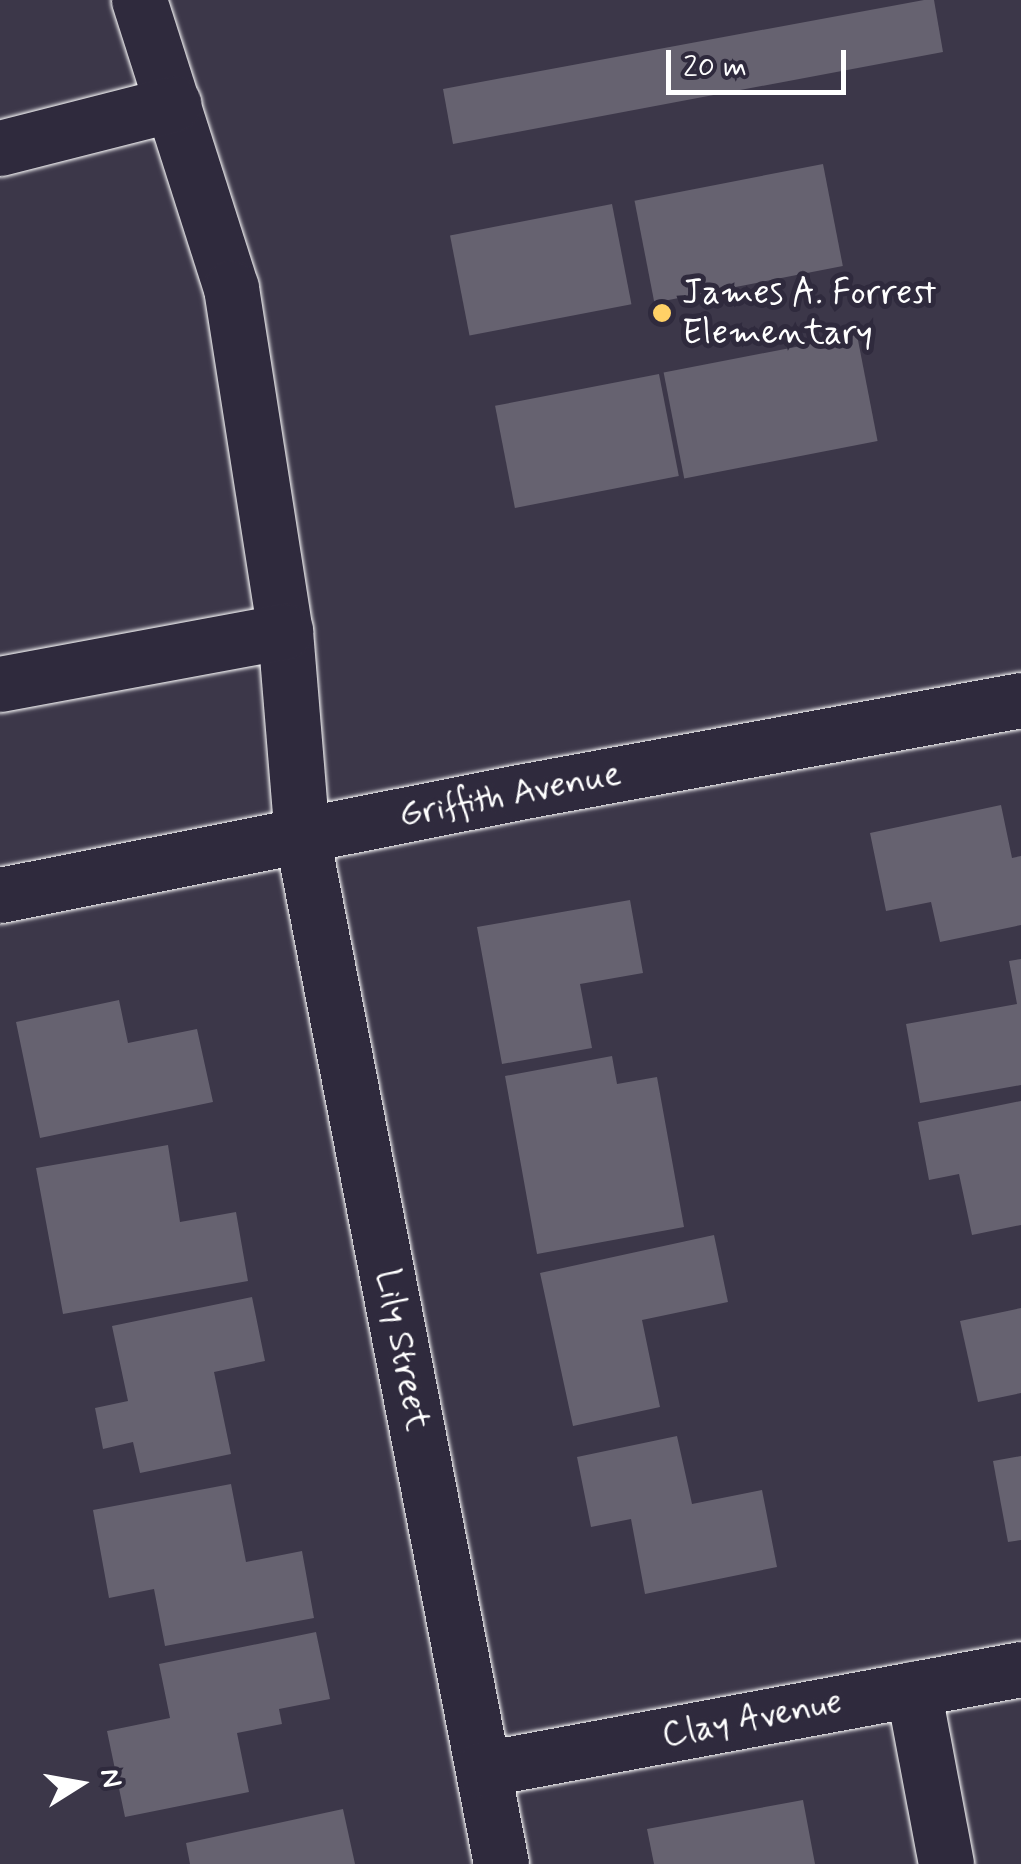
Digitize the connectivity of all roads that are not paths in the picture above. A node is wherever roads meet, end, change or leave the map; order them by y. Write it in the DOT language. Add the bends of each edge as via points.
graph roads {
  1 [pos="139,0"];
  2 [pos="174,104"];
  3 [pos="0,148"];
  4 [pos="285,631"];
  5 [pos="0,684"];
  6 [pos="1021,700"];
  7 [pos="302,836"];
  8 [pos="0,895"];
  9 [pos="1021,1668"];
  10 [pos="912,1689"];
  11 [pos="483,1769"];
  12 [pos="501,1864"];
  13 [pos="946,1864"];
  1 -- 2 [label="street, Lily Street"];
  2 -- 3 [label="street"];
  2 -- 4 [label="street, Lily Street" via="231,288"];
  4 -- 5 [label="street"];
  4 -- 7 [label="street, Lily Street"];
  6 -- 7 [label="street, Griffith Avenue"];
  7 -- 8 [label="street, Griffith Avenue"];
  7 -- 11 [label="street, Lily Street"];
  9 -- 10 [label="street, Clay Avenue"];
  10 -- 11 [label="street, Clay Avenue"];
  10 -- 13 [label="street"];
  11 -- 12 [label="street, Lily Street"];
}
